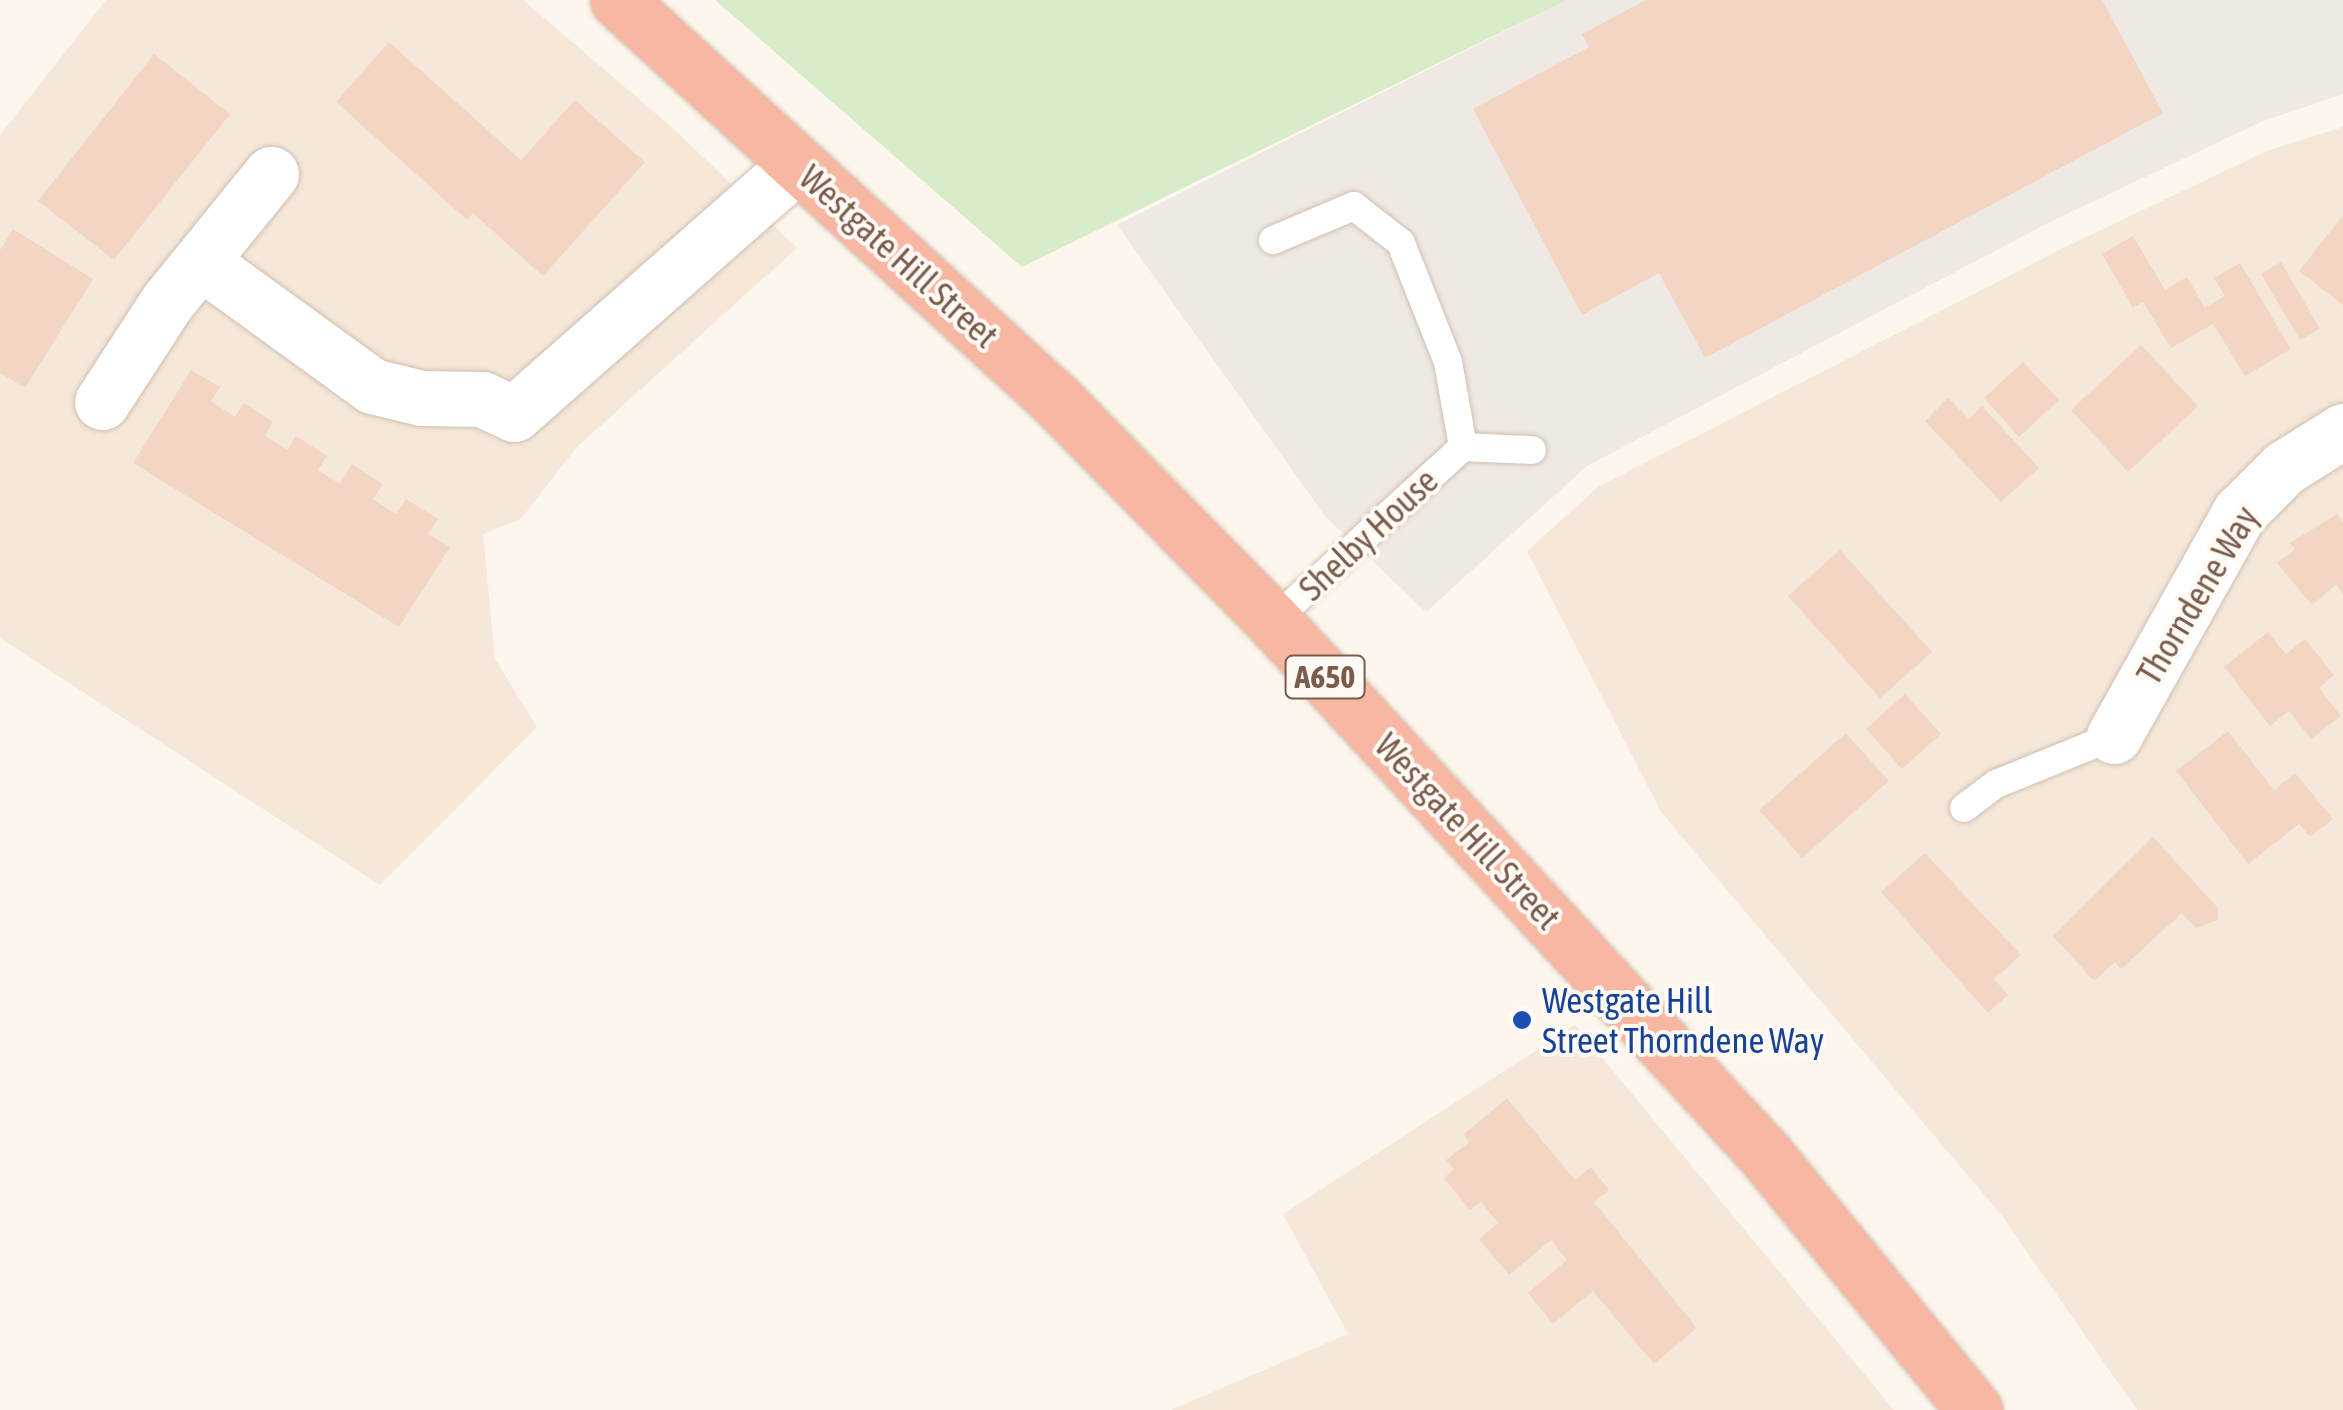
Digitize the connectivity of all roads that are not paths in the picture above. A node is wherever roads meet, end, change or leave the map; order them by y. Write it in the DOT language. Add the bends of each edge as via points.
graph roads {
  1 [pos="618,0"];
  2 [pos="798,164"];
  3 [pos="271,174"];
  4 [pos="1273,240"];
  5 [pos="201,262"];
  6 [pos="102,402"];
  7 [pos="2343,431"];
  8 [pos="1463,447"];
  9 [pos="1532,450"];
  10 [pos="1273,621"];
  11 [pos="2114,736"];
  12 [pos="1964,808"];
  13 [pos="1974,1410"];
  1 -- 2 [label="highway, Westgate Hill Street / A650"];
  2 -- 5 [label="street" via="514,414 482,399 422,398 372,386"];
  2 -- 10 [label="highway, Westgate Hill Street / A650" via="1055,399"];
  3 -- 5 [label="street"];
  4 -- 8 [label="lane, Shelby House" via="1354,206 1400,244 1448,362"];
  5 -- 6 [label="street"];
  7 -- 11 [label="street, Thorndene Way" via="2284,468 2239,514"];
  8 -- 9 [label="lane, Shelby House"];
  8 -- 10 [label="lane, Shelby House"];
  10 -- 13 [label="highway, Westgate Hill Street / A650" via="1764,1153"];
  11 -- 12 [label="lane" via="1996,784"];
}
